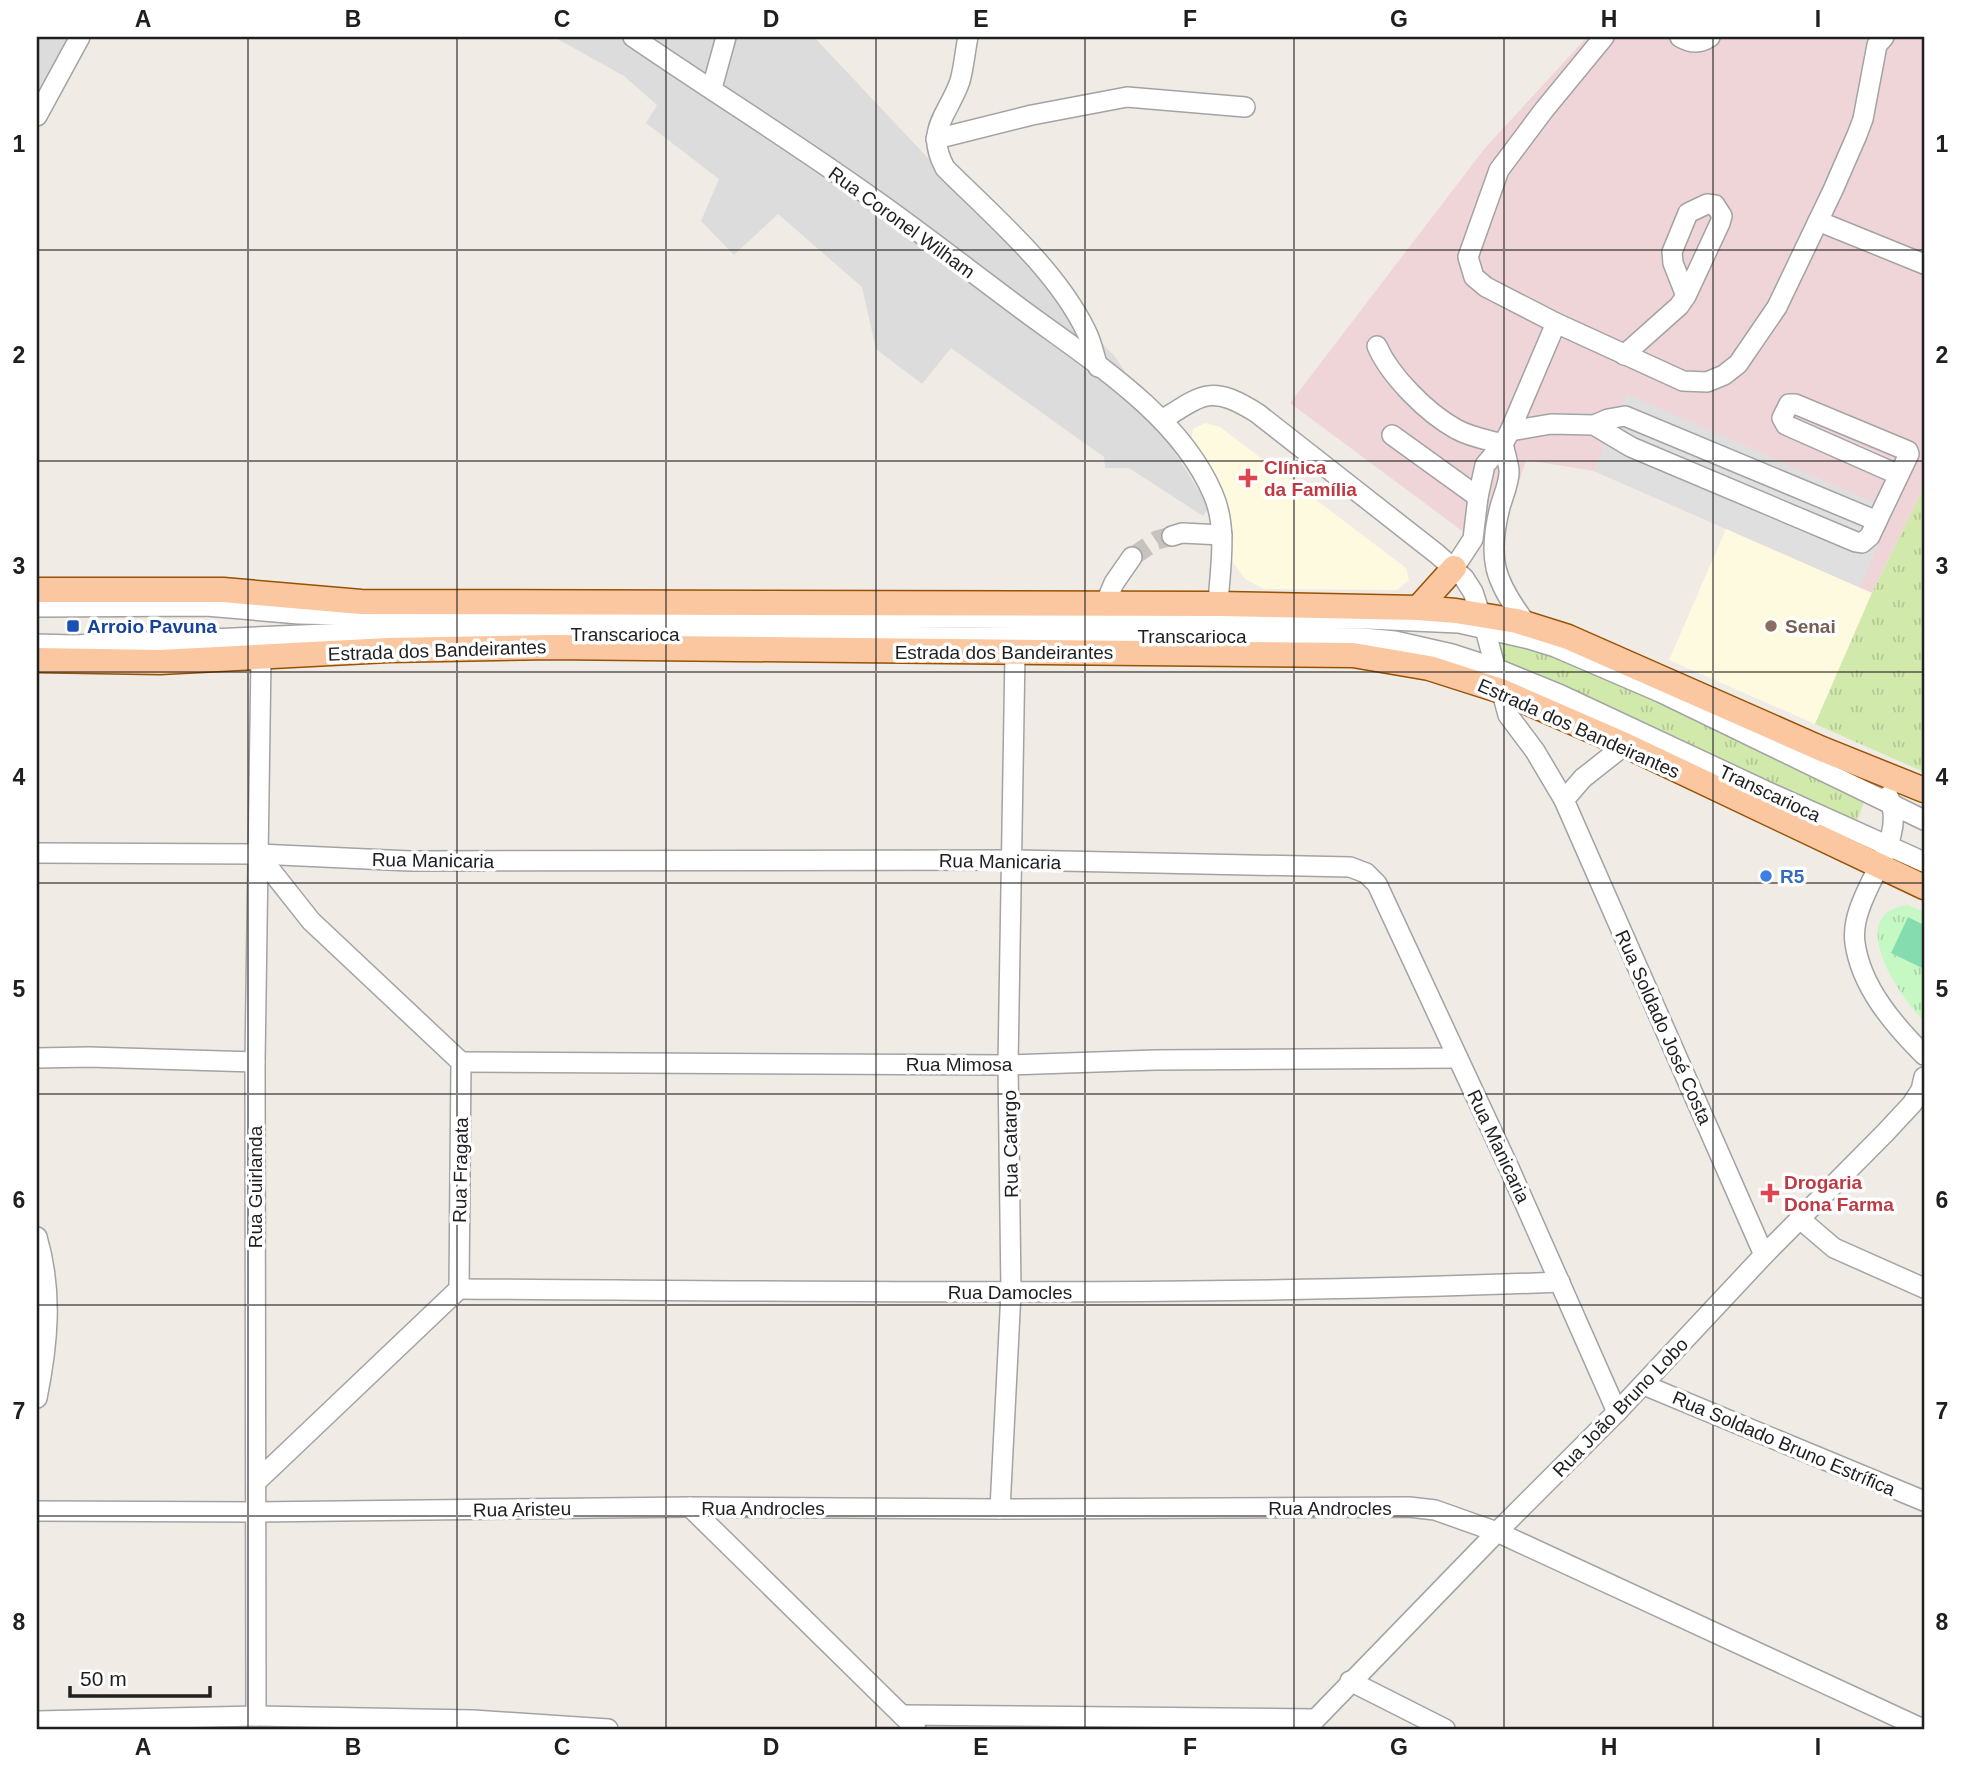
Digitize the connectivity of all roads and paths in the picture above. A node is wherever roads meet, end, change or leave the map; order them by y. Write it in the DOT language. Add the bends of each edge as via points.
graph roads {
  1 [pos="80,37"];
  2 [pos="633,37"];
  3 [pos="726,37"];
  4 [pos="968,37"];
  5 [pos="1604,37"];
  6 [pos="1680,37"];
  7 [pos="1710,37"];
  8 [pos="1878,39"];
  9 [pos="712,88"];
  10 [pos="1245,107"];
  11 [pos="37,116"];
  12 [pos="936,139"];
  13 [pos="1818,221"];
  14 [pos="1924,264"];
  15 [pos="1686,296"];
  16 [pos="1556,323"];
  17 [pos="1377,346"];
  18 [pos="1624,355"];
  19 [pos="1098,367"];
  20 [pos="1162,420"];
  21 [pos="1594,425"];
  22 [pos="1392,435"];
  23 [pos="1507,438"];
  24 [pos="1899,475"];
  25 [pos="1478,497"];
  26 [pos="1877,521"];
  27 [pos="1222,535"];
  28 [pos="1172,536"];
  29 [pos="1132,556"];
  30 [pos="1454,568"];
  31 [pos="37,590"];
  32 [pos="1105,604"];
  33 [pos="1218,604"];
  34 [pos="37,607"];
  35 [pos="1418,608"];
  36 [pos="1483,622"];
  37 [pos="1526,623"];
  38 [pos="37,644"];
  39 [pos="1015,653"];
  40 [pos="261,657"];
  41 [pos="37,660"];
  42 [pos="1498,679"];
  43 [pos="1625,746"];
  44 [pos="1871,769"];
  45 [pos="1924,790"];
  46 [pos="1564,800"];
  47 [pos="1892,803"];
  48 [pos="1924,820"];
  49 [pos="37,853"];
  50 [pos="258,854"];
  51 [pos="1882,856"];
  52 [pos="1013,860"];
  53 [pos="1924,862"];
  54 [pos="1924,887"];
  55 [pos="1924,1055"];
  56 [pos="37,1058"];
  57 [pos="1458,1058"];
  58 [pos="255,1062"];
  59 [pos="461,1062"];
  60 [pos="1008,1065"];
  61 [pos="1924,1077"];
  62 [pos="1800,1219"];
  63 [pos="37,1237"];
  64 [pos="1764,1255"];
  65 [pos="1560,1282"];
  66 [pos="1924,1288"];
  67 [pos="459,1289"];
  68 [pos="1011,1292"];
  69 [pos="1644,1385"];
  70 [pos="37,1398"];
  71 [pos="1617,1412"];
  72 [pos="257,1482"];
  73 [pos="1924,1502"];
  74 [pos="690,1507"];
  75 [pos="1000,1509"];
  76 [pos="37,1511"];
  77 [pos="256,1512"];
  78 [pos="1497,1532"];
  79 [pos="1350,1681"];
  80 [pos="256,1716"];
  81 [pos="37,1721"];
  82 [pos="909,1722"];
  83 [pos="180,1723"];
  84 [pos="1311,1724"];
  85 [pos="469,1725"];
  86 [pos="608,1729"];
  87 [pos="1445,1729"];
  88 [pos="1923,1729"];
  1 -- 11 [label="street"];
  2 -- 9 [label="street, Rua Coronel Wilham"];
  3 -- 9 [label="street"];
  4 -- 12 [label="street" via="960,80"];
  5 -- 16 [label="street" via="1499,170 1468,257 1474,277 1486,287"];
  6 -- 7 [label="street" via="1688,42"];
  8 -- 13 [label="street" via="1863,119"];
  9 -- 19 [label="street, Rua Coronel Wilham" via="874,199"];
  10 -- 12 [label="street" via="1127,97"];
  12 -- 19 [label="street" via="945,168 1027,250 1070,303 1087,332"];
  13 -- 14 [label="street"];
  13 -- 18 [label="street" via="1777,307 1738,364 1724,375 1707,382 1683,381"];
  15 -- 18 [label="street"];
  16 -- 18 [label="street"];
  16 -- 23 [label="street"];
  17 -- 23 [label="street" via="1396,378 1439,417 1464,432"];
  19 -- 20 [label="street, Rua Coronel Wilham"];
  20 -- 27 [label="street, Rua Coronel Wilham" via="1214,494"];
  20 -- 30 [label="street" via="1209,395 1234,398"];
  21 -- 23 [label="street" via="1552,424"];
  21 -- 26 [label="street" via="1625,416"];
  21 -- 26 [label="street" via="1631,447 1856,542 1870,536"];
  22 -- 25 [label="street"];
  23 -- 25 [label="street" via="1485,465"];
  23 -- 37 [label="street" via="1510,472 1492,554 1503,589"];
  24 -- 24 [label="street" via="1786,425 1782,418 1785,410 1796,404 1908,451"];
  24 -- 26 [label="street"];
  25 -- 30 [label="street" via="1473,539"];
  27 -- 28 [label="street"];
  27 -- 33 [label="street, Rua Coronel Wilham"];
  29 -- 32 [label="street"];
  30 -- 35 [label="main road"];
  30 -- 36 [label="street" via="1469,584"];
  31 -- 32 [label="main road" via="223,590 361,602"];
  32 -- 33 [label="main road"];
  33 -- 35 [label="main road"];
  34 -- 36 [label="street, Transcarioca" via="206,606 396,616"];
  35 -- 36 [label="main road"];
  36 -- 37 [label="main road"];
  36 -- 42 [label="street"];
  36 -- 47 [label="street, Transcarioca" via="1581,657"];
  37 -- 44 [label="main road"];
  38 -- 42 [label="street, Transcarioca" via="372,632 1301,636 1395,641 1465,657"];
  39 -- 40 [label="main road, Estrada dos Bandeirantes" via="551,647"];
  39 -- 42 [label="main road, Estrada dos Bandeirantes" via="1353,655"];
  39 -- 52 [label="street, Rua Catargo"];
  40 -- 41 [label="main road, Estrada dos Bandeirantes" via="160,662"];
  40 -- 50 [label="street, Rua Guirlanda"];
  42 -- 43 [label="main road, Estrada dos Bandeirantes"];
  42 -- 46 [label="street, Rua Soldado José Costa" via="1508,715"];
  42 -- 51 [label="street, Transcarioca" via="1561,695"];
  43 -- 46 [label="street" via="1583,778"];
  43 -- 51 [label="main road, Estrada dos Bandeirantes"];
  44 -- 45 [label="main road"];
  44 -- 47 [label="street"];
  46 -- 64 [label="street, Rua Soldado José Costa"];
  47 -- 48 [label="street, Transcarioca"];
  47 -- 51 [label="street" via="1892,831"];
  49 -- 50 [label="street, Rua Manicaria"];
  50 -- 52 [label="street, Rua Manicaria" via="410,861"];
  50 -- 58 [label="street, Rua Guirlanda"];
  50 -- 59 [label="street" via="311,920"];
  51 -- 53 [label="street, Transcarioca"];
  51 -- 54 [label="main road, Estrada dos Bandeirantes"];
  51 -- 55 [label="street" via="1861,902 1854,942 1868,984 1898,1029"];
  52 -- 57 [label="street, Rua Manicaria" via="1350,867 1366,873 1377,884"];
  52 -- 60 [label="street, Rua Catargo"];
  56 -- 58 [label="street"];
  57 -- 60 [label="street, Rua Mimosa"];
  57 -- 65 [label="street, Rua Manicaria"];
  58 -- 72 [label="street, Rua Guirlanda"];
  59 -- 60 [label="street, Rua Mimosa"];
  59 -- 67 [label="street, Rua Fragata"];
  60 -- 68 [label="street, Rua Catargo"];
  61 -- 62 [label="street, Rua João Bruno Lobo" via="1912,1104"];
  62 -- 64 [label="street, Rua João Bruno Lobo"];
  62 -- 66 [label="street" via="1834,1248"];
  63 -- 70 [label="street" via="48,1303 48,1337"];
  64 -- 69 [label="street, Rua João Bruno Lobo"];
  65 -- 68 [label="street, Rua Damocles" via="1424,1288"];
  65 -- 71 [label="street, Rua Manicaria"];
  67 -- 68 [label="street, Rua Damocles"];
  67 -- 72 [label="street"];
  68 -- 75 [label="street, Rua Catargo"];
  69 -- 71 [label="street, Rua João Bruno Lobo"];
  69 -- 73 [label="street, Rua Soldado Bruno Estrífica"];
  71 -- 78 [label="street, Rua João Bruno Lobo"];
  72 -- 77 [label="street, Rua Guirlanda"];
  74 -- 75 [label="street, Rua Androcles"];
  74 -- 77 [label="street, Rua Aristeu"];
  74 -- 82 [label="street"];
  75 -- 78 [label="street, Rua Androcles" via="1409,1507 1435,1510"];
  76 -- 77 [label="street, Rua Aristeu"];
  77 -- 80 [label="street, Rua Guirlanda"];
  78 -- 79 [label="street, Rua João Bruno Lobo"];
  78 -- 88 [label="street, Rua Androcles"];
  79 -- 84 [label="street, Rua João Bruno Lobo"];
  79 -- 87 [label="street"];
  80 -- 83 [label="street"];
  80 -- 85 [label="street"];
  81 -- 83 [label="street"];
  82 -- 84 [label="street"];
  85 -- 86 [label="street"];
}
